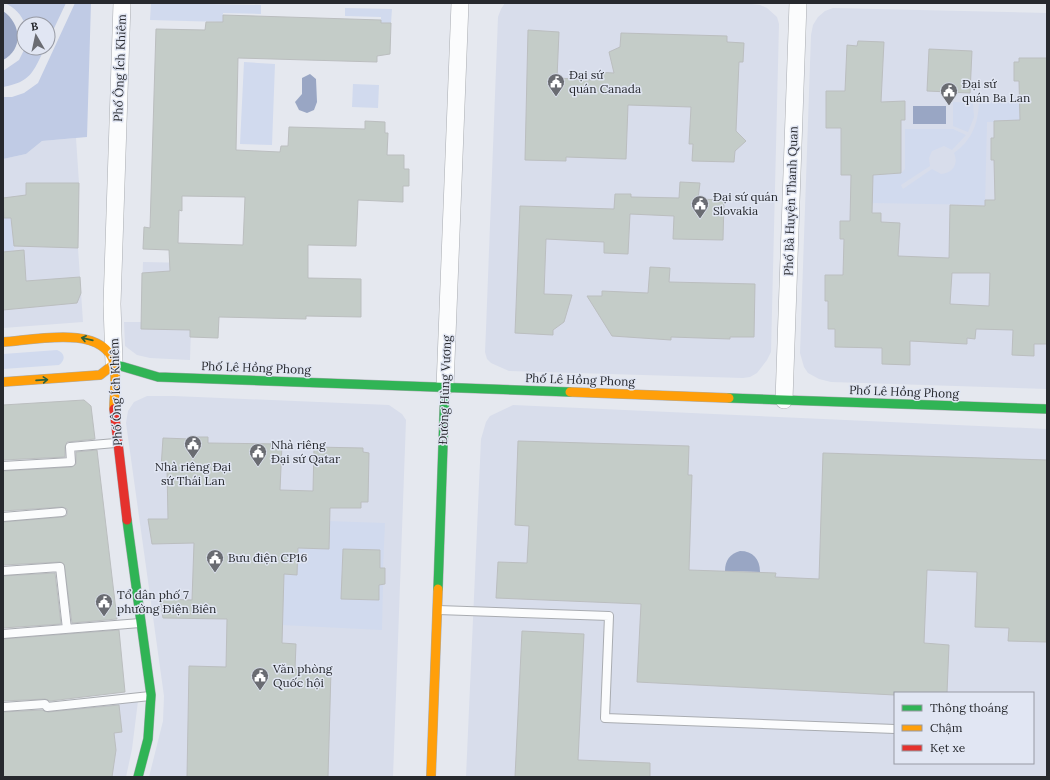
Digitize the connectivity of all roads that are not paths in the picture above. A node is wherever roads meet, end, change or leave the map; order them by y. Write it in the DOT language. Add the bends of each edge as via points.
graph roads {
  1 [pos="122,3"];
  2 [pos="460,3"];
  3 [pos="798,3"];
  4 [pos="3,342"];
  5 [pos="114,364"];
  6 [pos="3,382"];
  7 [pos="445,387"];
  8 [pos="784,400"];
  9 [pos="1047,409"];
  10 [pos="117,443"];
  11 [pos="3,466"];
  12 [pos="62,512"];
  13 [pos="3,517"];
  14 [pos="3,571"];
  15 [pos="438,610"];
  16 [pos="141,623"];
  17 [pos="66,630"];
  18 [pos="3,634"];
  19 [pos="151,695"];
  20 [pos="3,708"];
  21 [pos="894,729"];
  22 [pos="138,777"];
  23 [pos="431,777"];
  1 -- 5 [label="street, Phố Ông Ích Khiêm" via="112,304"];
  2 -- 7 [label="street, Đường Hùng Vương"];
  3 -- 8 [label="street, Phố Bà Huyện Thanh Quan"];
  5 -- 4 [label="street, one-way" via="108,350 92,340 76,337"];
  6 -- 5 [label="street, one-way" via="100,375"];
  5 -- 7 [label="street, Phố Lê Hồng Phong" via="158,377"];
  5 -- 10 [label="street, Phố Ông Ích Khiêm"];
  7 -- 8 [label="street, Phố Lê Hồng Phong"];
  7 -- 15 [label="street, Đường Hùng Vương"];
  8 -- 9 [label="street, Phố Lê Hồng Phong"];
  10 -- 11 [label="lane" via="70,447 71,462"];
  10 -- 16 [label="street, Phố Ông Ích Khiêm"];
  12 -- 13 [label="lane"];
  14 -- 17 [label="lane" via="60,567"];
  15 -- 21 [label="lane" via="609,616 605,718"];
  15 -- 23 [label="street, Đường Hùng Vương"];
  16 -- 17 [label="lane"];
  16 -- 19 [label="street, Phố Ông Ích Khiêm"];
  17 -- 18 [label="lane"];
  19 -- 20 [label="lane" via="47,707 45,704"];
  19 -- 22 [label="street, Phố Ông Ích Khiêm" via="148,739"];
}
